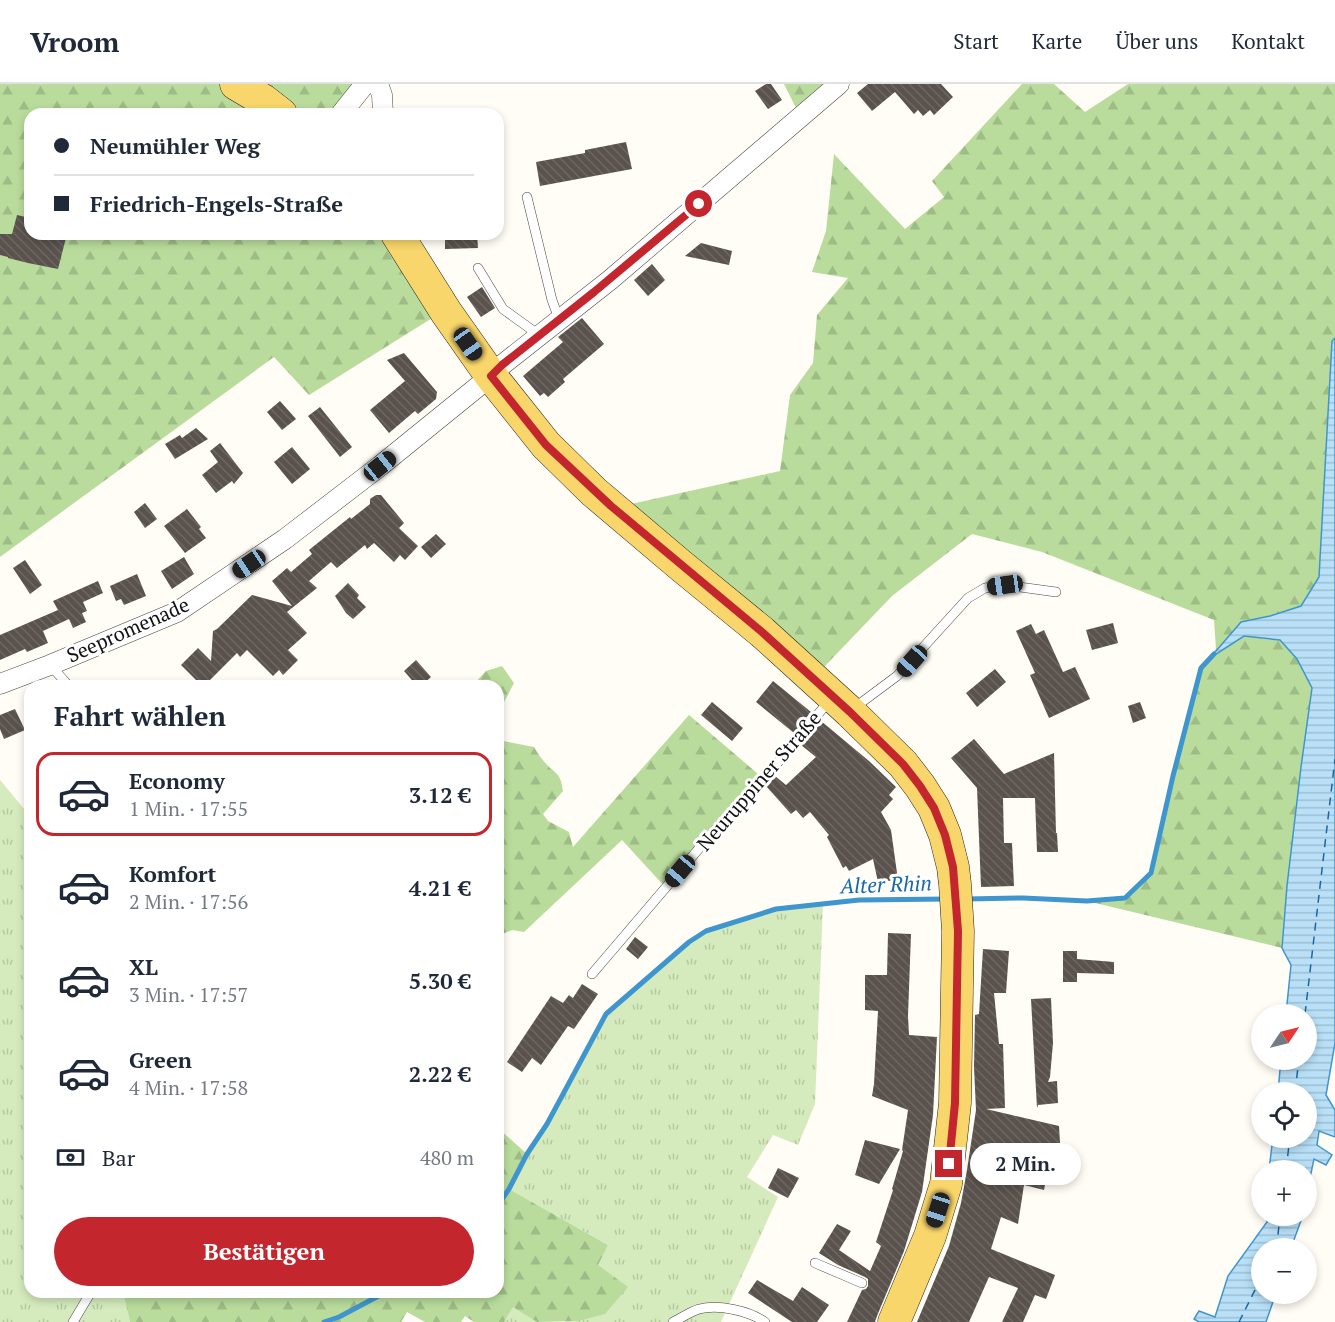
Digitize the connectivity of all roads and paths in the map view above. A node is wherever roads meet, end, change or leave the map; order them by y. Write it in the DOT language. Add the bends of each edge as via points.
graph roads {
  1 [pos="236,84"];
  2 [pos="364,84"];
  3 [pos="378,84"];
  4 [pos="839,84"];
  5 [pos="273,108"];
  6 [pos="346,108"];
  7 [pos="383,108"];
  8 [pos="527,197"];
  9 [pos="401,240"];
  10 [pos="478,268"];
  11 [pos="560,319"];
  12 [pos="539,335"];
  13 [pos="491,376"];
  14 [pos="1056,592"];
  15 [pos="50,664"];
  16 [pos="64,680"];
  17 [pos="0,684"];
  18 [pos="841,704"];
  19 [pos="592,974"];
  20 [pos="815,1263"];
  21 [pos="862,1283"];
  22 [pos="87,1298"];
  23 [pos="73,1322"];
  24 [pos="673,1322"];
  25 [pos="765,1322"];
  26 [pos="894,1322"];
  1 -- 5 [label="main road"];
  2 -- 6 [label="street"];
  3 -- 7 [label="street"];
  4 -- 11 [label="street, Seepromenade"];
  8 -- 11 [label="lane"];
  9 -- 13 [label="main road, Neuruppiner Straße"];
  10 -- 12 [label="lane" via="503,309"];
  11 -- 12 [label="street, Seepromenade"];
  12 -- 13 [label="street, Seepromenade"];
  13 -- 15 [label="street, Seepromenade" via="285,540 177,612"];
  13 -- 18 [label="main road, Neuruppiner Straße" via="546,445 594,492 762,632"];
  14 -- 18 [label="lane" via="1005,585 985,588 969,597 897,676"];
  15 -- 16 [label="lane, Seepromenade"];
  15 -- 17 [label="street, Seepromenade"];
  18 -- 19 [label="lane, Neuruppiner Straße" via="774,767 708,838"];
  18 -- 26 [label="main road, Neuruppiner Straße" via="903,764 934,808 945,835 955,884 955,1103 946,1184 930,1236"];
  20 -- 21 [label="lane"];
  22 -- 23 [label="lane"];
  24 -- 25 [label="lane" via="700,1309 718,1308 742,1311"];
}
